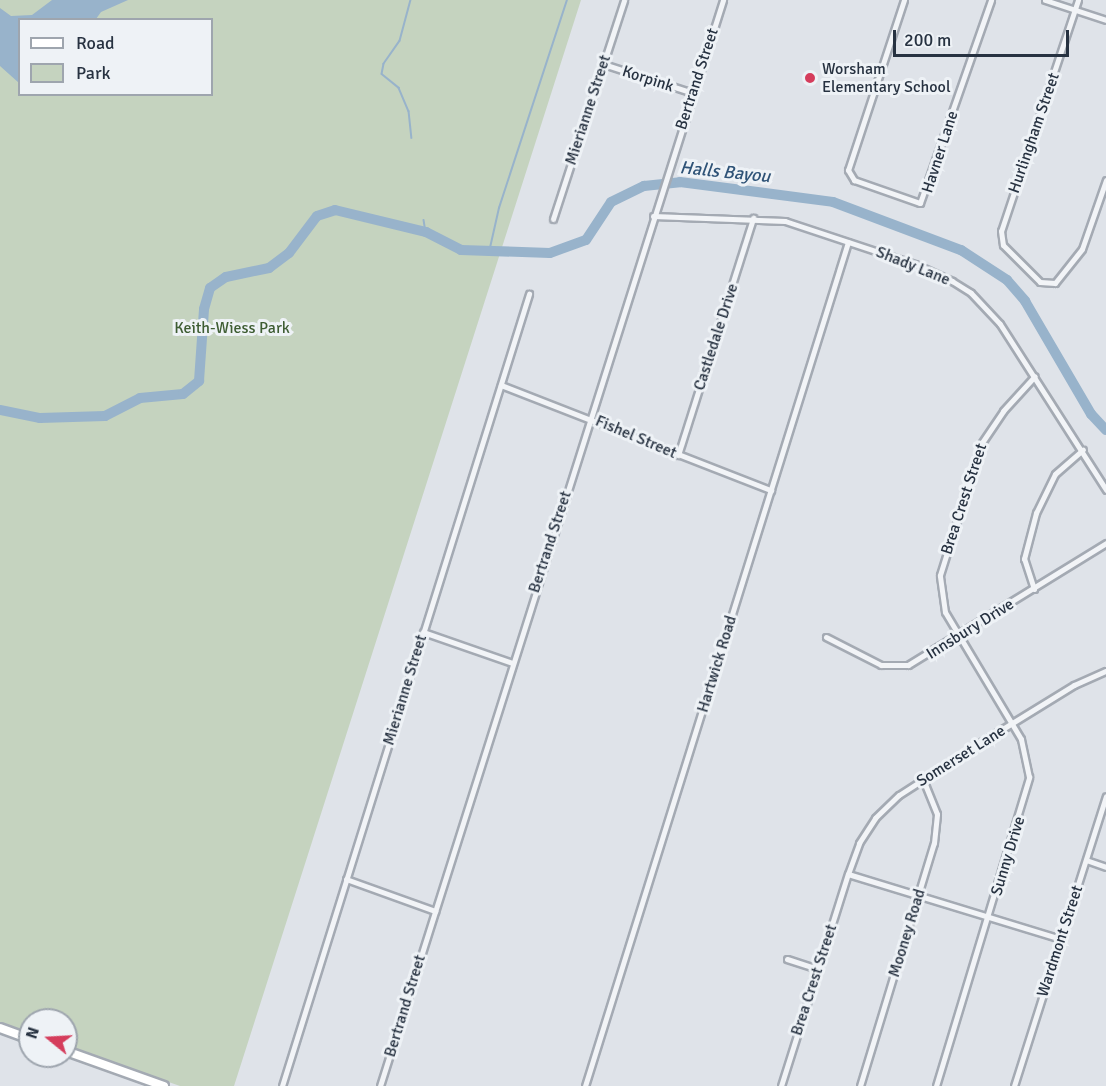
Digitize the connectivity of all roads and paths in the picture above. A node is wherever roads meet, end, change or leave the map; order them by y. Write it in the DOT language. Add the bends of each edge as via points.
graph roads {
  1 [pos="624,0"];
  2 [pos="723,0"];
  3 [pos="904,0"];
  4 [pos="991,0"];
  5 [pos="1045,0"];
  6 [pos="1078,0"];
  7 [pos="1075,10"];
  8 [pos="1106,20"];
  9 [pos="603,64"];
  10 [pos="693,93"];
  11 [pos="1106,180"];
  12 [pos="653,216"];
  13 [pos="753,218"];
  14 [pos="553,219"];
  15 [pos="848,242"];
  16 [pos="530,294"];
  17 [pos="1035,376"];
  18 [pos="501,385"];
  19 [pos="589,417"];
  20 [pos="1083,450"];
  21 [pos="678,455"];
  22 [pos="771,489"];
  23 [pos="1106,490"];
  24 [pos="1106,543"];
  25 [pos="1034,589"];
  26 [pos="423,632"];
  27 [pos="826,637"];
  28 [pos="957,637"];
  29 [pos="512,663"];
  30 [pos="1106,671"];
  31 [pos="1012,723"];
  32 [pos="923,780"];
  33 [pos="1106,796"];
  34 [pos="1086,860"];
  35 [pos="1106,867"];
  36 [pos="848,874"];
  37 [pos="346,879"];
  38 [pos="918,897"];
  39 [pos="435,910"];
  40 [pos="989,919"];
  41 [pos="1061,939"];
  42 [pos="787,959"];
  43 [pos="817,969"];
  44 [pos="0,1028"];
  45 [pos="18,1035"];
  46 [pos="78,1055"];
  47 [pos="164,1086"];
  48 [pos="282,1086"];
  49 [pos="380,1086"];
  50 [pos="585,1086"];
  51 [pos="781,1086"];
  52 [pos="860,1086"];
  53 [pos="936,1086"];
  54 [pos="1014,1086"];
  1 -- 9 [label="street, Mierianne Street"];
  2 -- 10 [label="street, Bertrand Street"];
  3 -- 4 [label="street, Havner Lane" via="849,165 849,176 923,202"];
  5 -- 7 [label="street"];
  6 -- 7 [label="street, Hurlingham Street"];
  7 -- 8 [label="street"];
  7 -- 11 [label="street, Hurlingham Street" via="1001,231 1003,245 1036,279 1049,285 1064,276 1082,249"];
  9 -- 10 [label="street, Korpink"];
  9 -- 14 [label="street, Mierianne Street"];
  10 -- 12 [label="street, Bertrand Street"];
  12 -- 13 [label="street, Shady Lane"];
  12 -- 19 [label="street, Bertrand Street"];
  13 -- 15 [label="street, Shady Lane" via="785,221"];
  13 -- 21 [label="street, Castledale Drive"];
  15 -- 17 [label="street, Shady Lane" via="932,271 971,293 1000,324"];
  15 -- 22 [label="street, Hartwick Road"];
  16 -- 18 [label="street, Mierianne Street"];
  17 -- 20 [label="street, Shady Lane"];
  17 -- 28 [label="street, Brea Crest Street" via="1003,411 981,444 947,546 940,591"];
  18 -- 19 [label="street, Fishel Street"];
  18 -- 26 [label="street, Mierianne Street"];
  19 -- 21 [label="street, Fishel Street"];
  19 -- 29 [label="street, Bertrand Street"];
  20 -- 23 [label="street, Shady Lane"];
  20 -- 25 [label="street" via="1055,474 1036,513 1024,560"];
  21 -- 22 [label="street, Fishel Street"];
  22 -- 50 [label="street, Hartwick Road"];
  24 -- 25 [label="street, Innsbury Drive"];
  25 -- 28 [label="street, Innsbury Drive"];
  26 -- 29 [label="street"];
  26 -- 37 [label="street, Mierianne Street"];
  27 -- 28 [label="street, Innsbury Drive" via="881,665 893,667 917,661"];
  28 -- 31 [label="street, Sunny Drive"];
  29 -- 39 [label="street, Bertrand Street"];
  30 -- 31 [label="street, Somerset Lane" via="1074,685"];
  31 -- 32 [label="street, Somerset Lane"];
  31 -- 40 [label="street, Sunny Drive" via="1026,749 1029,777"];
  32 -- 36 [label="street, Somerset Lane" via="876,818 859,843"];
  32 -- 38 [label="street, Mooney Road" via="938,821"];
  33 -- 34 [label="street, Wardmont Street"];
  34 -- 35 [label="street"];
  34 -- 41 [label="street, Wardmont Street"];
  36 -- 38 [label="street"];
  36 -- 43 [label="street, Brea Crest Street"];
  37 -- 39 [label="street"];
  37 -- 48 [label="street, Mierianne Street"];
  38 -- 40 [label="street"];
  38 -- 52 [label="street, Mooney Road"];
  39 -- 49 [label="street, Bertrand Street"];
  40 -- 41 [label="street"];
  40 -- 53 [label="street, Sunny Drive"];
  41 -- 54 [label="street, Wardmont Street"];
  42 -- 43 [label="street"];
  43 -- 51 [label="street, Brea Crest Street"];
  44 -- 45 [label="main road"];
  46 -- 47 [label="main road"];
}
